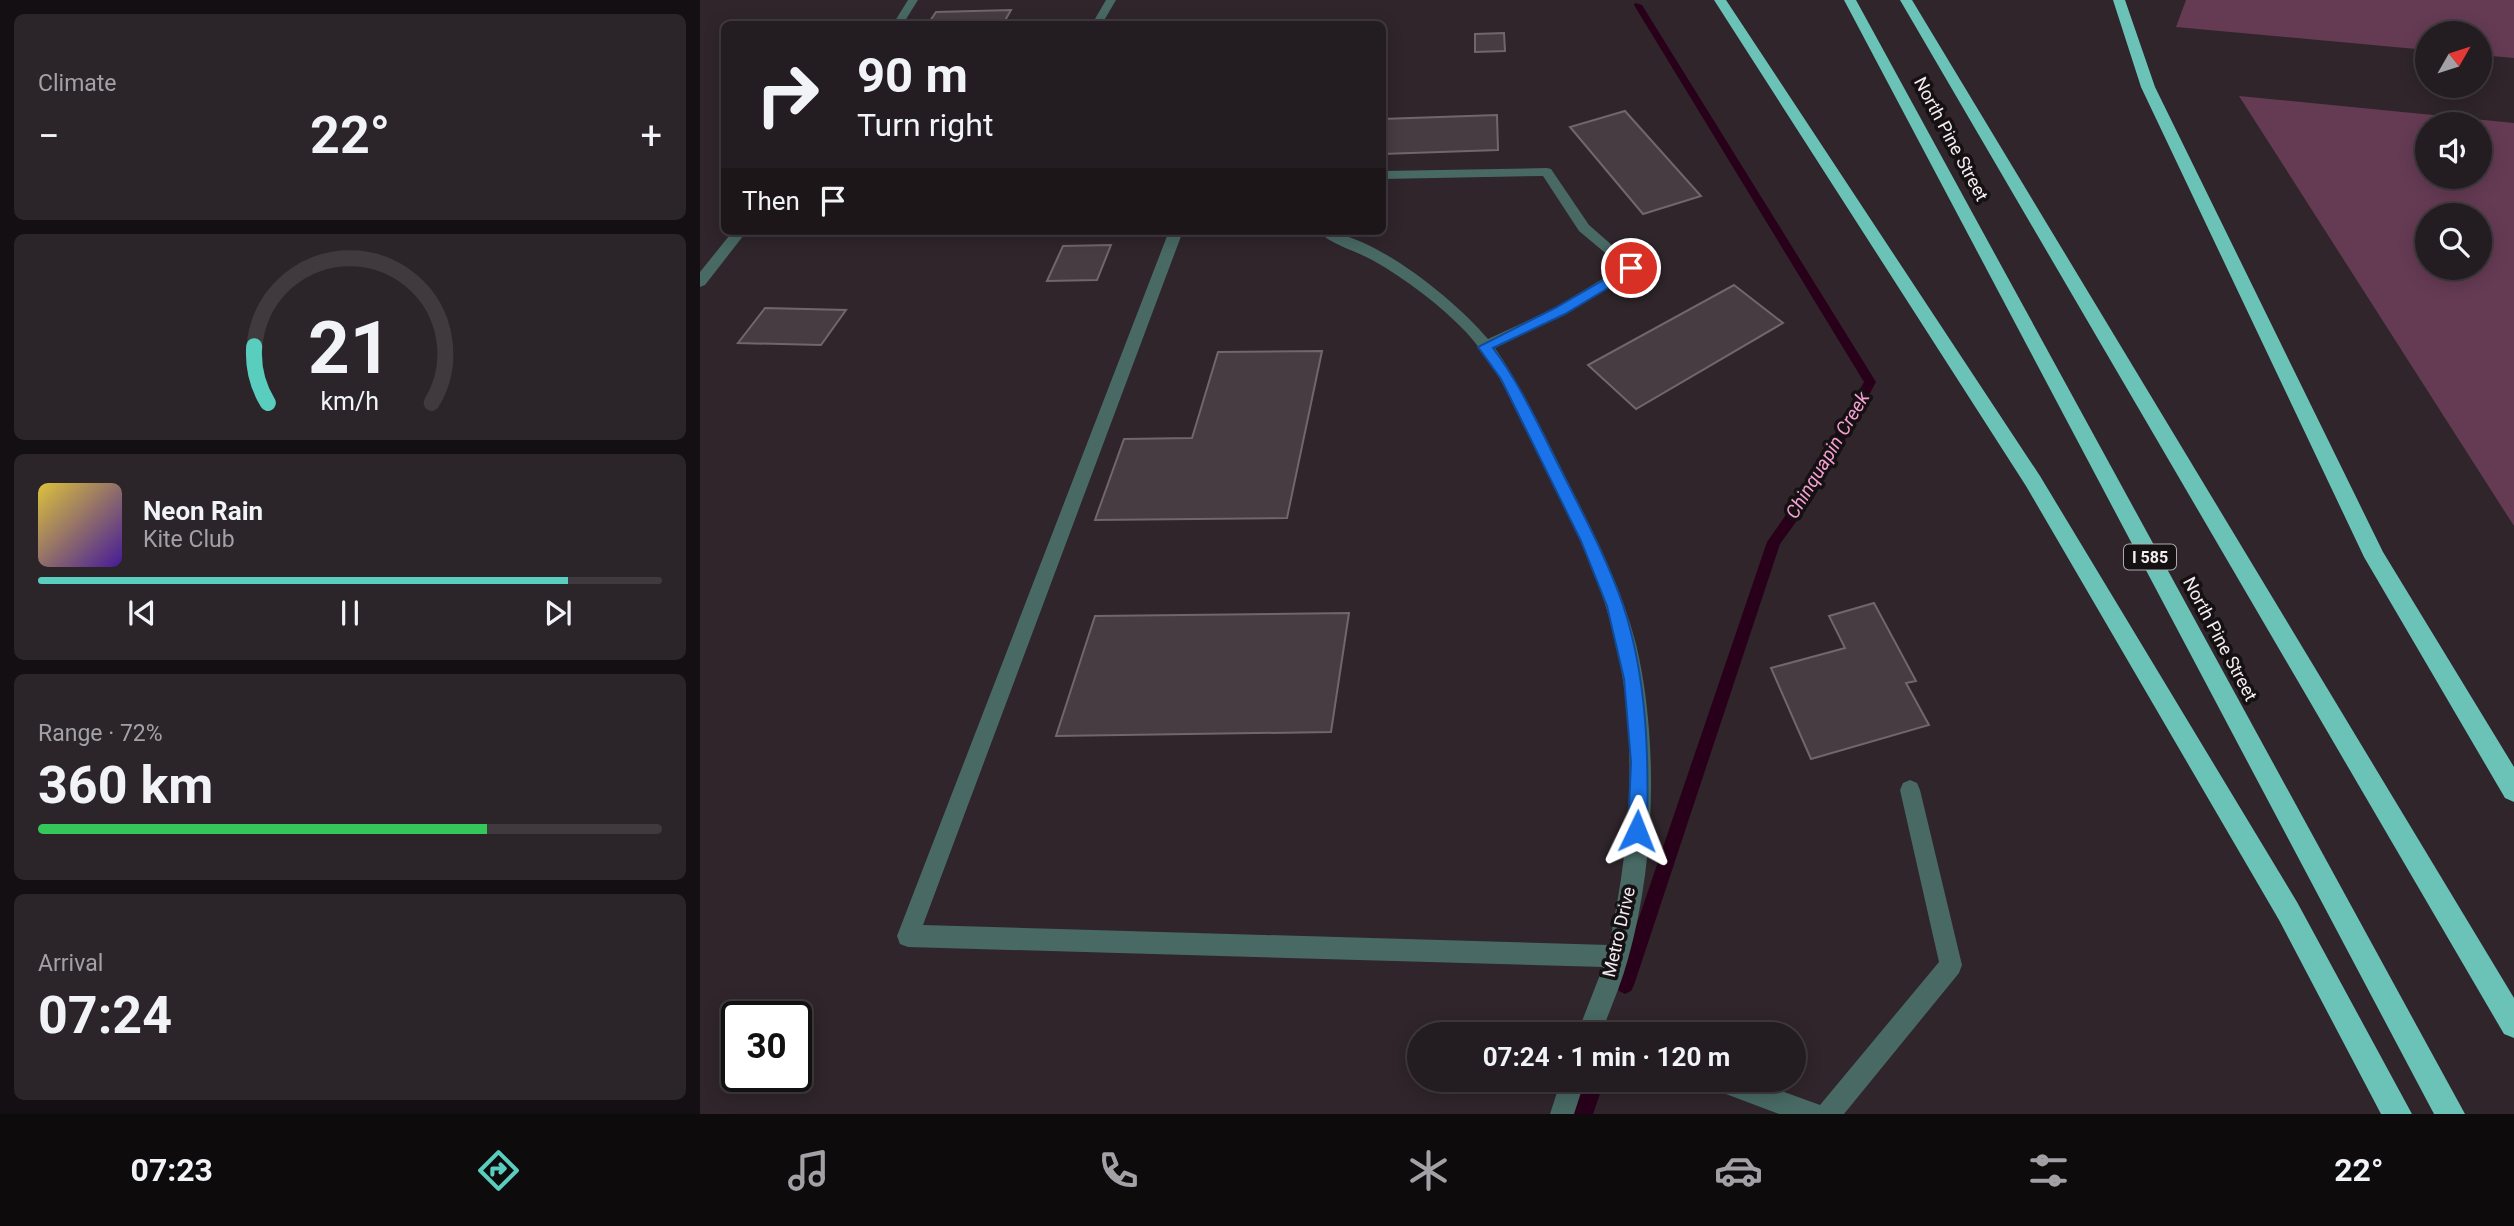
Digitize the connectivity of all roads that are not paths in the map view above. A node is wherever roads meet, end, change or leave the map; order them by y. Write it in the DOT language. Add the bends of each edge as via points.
graph roads {
  1 [pos="913,0"];
  2 [pos="1111,0"];
  3 [pos="1720,0"];
  4 [pos="1850,0"];
  5 [pos="1906,0"];
  6 [pos="2119,0"];
  7 [pos="900,21"];
  8 [pos="1099,21"];
  9 [pos="1386,175"];
  10 [pos="737,235"];
  11 [pos="1174,235"];
  12 [pos="1334,235"];
  13 [pos="700,282"];
  14 [pos="1484,347"];
  15 [pos="1910,790"];
  16 [pos="2514,790"];
  17 [pos="1618,956"];
  18 [pos="1595,1022"];
  19 [pos="2514,1024"];
  20 [pos="1569,1092"];
  21 [pos="1752,1092"];
  22 [pos="1562,1114"];
  23 [pos="1813,1114"];
  24 [pos="1828,1114"];
  25 [pos="2396,1114"];
  26 [pos="2450,1114"];
  1 -- 7 [label="street"];
  2 -- 8 [label="street"];
  3 -- 25 [label="highway" via="2033,481 2288,911"];
  4 -- 26 [label="highway, North Pine Street / I 585"];
  5 -- 19 [label="highway, North Pine Street"];
  6 -- 16 [label="highway" via="2148,88 2375,557"];
  9 -- 14 [label="street" via="1547,172 1584,228 1631,268 1560,311"];
  10 -- 13 [label="street"];
  11 -- 17 [label="street" via="908,936"];
  12 -- 14 [label="street, Metro Drive" via="1375,254 1425,286"];
  14 -- 17 [label="street, Metro Drive" via="1507,376 1589,541 1615,606 1632,679 1640,762 1636,854"];
  15 -- 24 [label="street" via="1951,965"];
  17 -- 18 [label="street, Metro Drive"];
  20 -- 22 [label="street"];
  21 -- 23 [label="street"];
}
